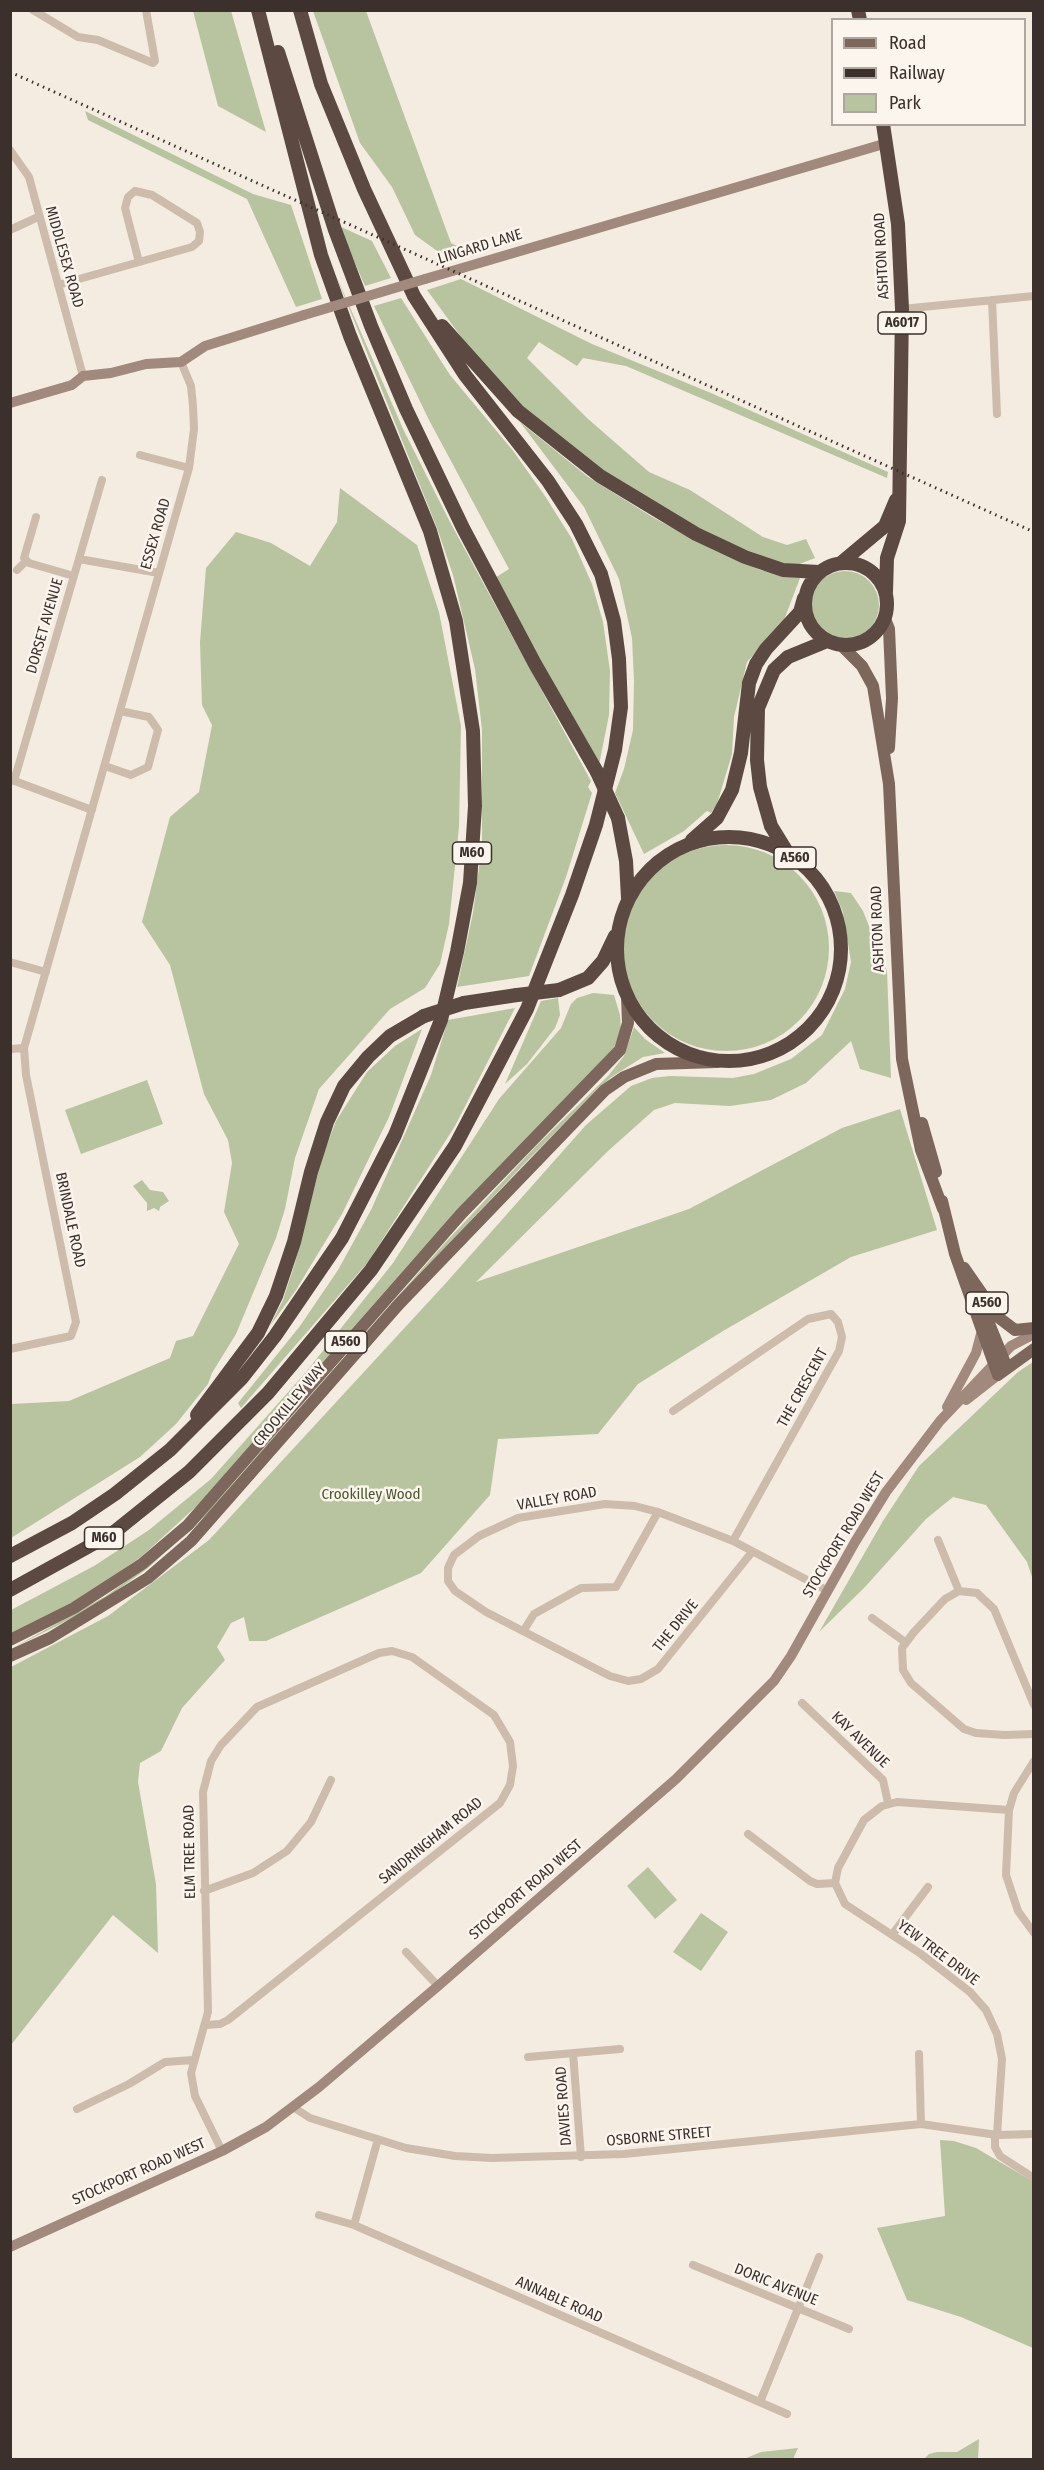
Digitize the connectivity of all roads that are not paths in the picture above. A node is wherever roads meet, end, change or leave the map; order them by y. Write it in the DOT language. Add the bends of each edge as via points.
graph roads {
  1 [pos="33,10"];
  2 [pos="146,10"];
  3 [pos="258,10"];
  4 [pos="265,10"];
  5 [pos="300,10"];
  6 [pos="883,126"];
  7 [pos="887,143"];
  8 [pos="10,150"];
  9 [pos="38,217"];
  10 [pos="10,230"];
  11 [pos="139,262"];
  12 [pos="58,285"];
  13 [pos="414,296"];
  14 [pos="1034,296"];
  15 [pos="992,300"];
  16 [pos="902,309"];
  17 [pos="182,363"];
  18 [pos="83,376"];
  19 [pos="10,403"];
  20 [pos="997,414"];
  21 [pos="140,455"];
  22 [pos="189,468"];
  23 [pos="102,480"];
  24 [pos="898,495"];
  25 [pos="36,517"];
  26 [pos="79,559"];
  27 [pos="26,561"];
  28 [pos="842,562"];
  29 [pos="17,570"];
  30 [pos="819,572"];
  31 [pos="159,573"];
  32 [pos="74,576"];
  33 [pos="886,592"];
  34 [pos="804,598"];
  35 [pos="885,619"];
  36 [pos="834,643"];
  37 [pos="120,711"];
  38 [pos="105,766"];
  39 [pos="888,771"];
  40 [pos="12,780"];
  41 [pos="92,810"];
  42 [pos="691,841"];
  43 [pos="787,852"];
  44 [pos="628,898"];
  45 [pos="618,929"];
  46 [pos="10,962"];
  47 [pos="46,972"];
  48 [pos="627,997"];
  49 [pos="24,1048"];
  50 [pos="10,1050"];
  51 [pos="717,1062"];
  52 [pos="955,1254"];
  53 [pos="971,1278"];
  54 [pos="1034,1328"];
  55 [pos="981,1334"];
  56 [pos="1034,1334"];
  57 [pos="10,1349"];
  58 [pos="1034,1349"];
  59 [pos="1000,1366"];
  60 [pos="674,1411"];
  61 [pos="940,1420"];
  62 [pos="192,1428"];
  63 [pos="658,1512"];
  64 [pos="938,1540"];
  65 [pos="732,1541"];
  66 [pos="752,1552"];
  67 [pos="10,1557"];
  68 [pos="448,1568"];
  69 [pos="10,1590"];
  70 [pos="828,1591"];
  71 [pos="959,1591"];
  72 [pos="872,1618"];
  73 [pos="524,1630"];
  74 [pos="10,1640"];
  75 [pos="905,1642"];
  76 [pos="392,1651"];
  77 [pos="10,1656"];
  78 [pos="802,1703"];
  79 [pos="1034,1706"];
  80 [pos="1034,1734"];
  81 [pos="1034,1761"];
  82 [pos="331,1780"];
  83 [pos="888,1803"];
  84 [pos="1009,1810"];
  85 [pos="748,1834"];
  86 [pos="835,1883"];
  87 [pos="928,1887"];
  88 [pos="204,1891"];
  89 [pos="1034,1933"];
  90 [pos="892,1935"];
  91 [pos="406,1952"];
  92 [pos="438,1986"];
  93 [pos="206,2025"];
  94 [pos="620,2049"];
  95 [pos="573,2053"];
  96 [pos="919,2054"];
  97 [pos="528,2058"];
  98 [pos="193,2060"];
  99 [pos="293,2107"];
  100 [pos="77,2109"];
  101 [pos="921,2124"];
  102 [pos="1034,2134"];
  103 [pos="996,2135"];
  104 [pos="378,2139"];
  105 [pos="222,2151"];
  106 [pos="581,2157"];
  107 [pos="1034,2178"];
  108 [pos="319,2215"];
  109 [pos="354,2225"];
  110 [pos="10,2247"];
  111 [pos="819,2258"];
  112 [pos="693,2265"];
  113 [pos="799,2309"];
  114 [pos="849,2329"];
  115 [pos="760,2402"];
  116 [pos="788,2414"];
  1 -- 2 [label="street" via="78,37 98,40 153,63"];
  3 -- 62 [label="highway, M60" via="321,255 430,531 456,621 473,731 475,806 470,883 458,952 441,1020 395,1135 342,1238 275,1336 242,1378"];
  4 -- 44 [label="highway, bridge" via="335,230 371,326 463,528 597,772 618,818"];
  5 -- 13 [label="highway, M60" via="321,84"];
  6 -- 7 [label="highway, ASHTON ROAD / A6017"];
  7 -- 16 [label="highway, ASHTON ROAD / A6017" via="898,224"];
  7 -- 17 [label="main road, LINGARD LANE, bridge" via="304,315 205,346"];
  8 -- 9 [label="street, MIDDLESEX ROAD" via="29,177"];
  9 -- 10 [label="street"];
  9 -- 12 [label="street, MIDDLESEX ROAD"];
  11 -- 11 [label="street" via="192,247 199,241 200,232 197,223 161,200 135,191 125,208"];
  11 -- 12 [label="street"];
  12 -- 18 [label="street, MIDDLESEX ROAD"];
  13 -- 30 [label="highway, M60" via="518,411 600,476 696,534 745,557 783,570"];
  13 -- 69 [label="highway, M60" via="465,375 548,481 576,524 601,574 614,621 621,707 615,750 596,825 513,1040 455,1146 371,1270 268,1393 189,1472 113,1533"];
  14 -- 15 [label="street"];
  15 -- 16 [label="street"];
  15 -- 20 [label="street"];
  16 -- 24 [label="highway, ASHTON ROAD / A6017"];
  17 -- 18 [label="main road" via="146,364"];
  17 -- 22 [label="street, ESSEX ROAD" via="191,386 193,406"];
  18 -- 19 [label="main road" via="72,385"];
  21 -- 22 [label="street"];
  22 -- 31 [label="street, ESSEX ROAD"];
  23 -- 26 [label="street, DORSET AVENUE"];
  24 -- 28 [label="highway, ASHTON ROAD / A6017" via="885,526"];
  24 -- 33 [label="highway, ASHTON ROAD / A6017" via="899,521 887,558"];
  25 -- 27 [label="street"];
  26 -- 31 [label="street"];
  26 -- 32 [label="street, DORSET AVENUE"];
  27 -- 29 [label="street"];
  27 -- 32 [label="street"];
  28 -- 30 [label="highway"];
  28 -- 33 [label="highway" via="864,566"];
  30 -- 34 [label="highway, A560"];
  31 -- 37 [label="street, ESSEX ROAD"];
  32 -- 40 [label="street, DORSET AVENUE"];
  33 -- 35 [label="highway, A560"];
  34 -- 36 [label="highway, A560" via="809,623"];
  34 -- 42 [label="highway, A560" via="800,612 756,664 749,683 741,753 726,804 712,824"];
  35 -- 36 [label="highway, A560" via="866,640"];
  35 -- 39 [label="main road, ASHTON ROAD / A560" via="889,629 892,698"];
  36 -- 39 [label="main road, ASHTON ROAD / A560" via="862,666 873,686"];
  36 -- 43 [label="highway, A560" via="788,657 774,670 759,708 760,787 771,826"];
  37 -- 38 [label="street, ESSEX ROAD"];
  37 -- 38 [label="street" via="149,717 158,730 148,767 130,775"];
  38 -- 41 [label="street, ESSEX ROAD"];
  39 -- 52 [label="main road, ASHTON ROAD / A560" via="902,1059 907,1086 927,1138"];
  40 -- 41 [label="street"];
  41 -- 47 [label="street, ESSEX ROAD"];
  42 -- 43 [label="highway, A560" via="738,836"];
  42 -- 44 [label="highway, A560" via="658,861"];
  43 -- 51 [label="highway, A560" via="822,884 838,921 842,942 833,991 812,1025 787,1045 752,1060"];
  44 -- 45 [label="highway, A560"];
  45 -- 48 [label="highway, A560" via="616,954"];
  45 -- 62 [label="highway, M60, bridge" via="603,961 588,978 559,990 464,1003 424,1016 390,1036 368,1057 344,1086 321,1142 276,1296 258,1334 199,1410"];
  46 -- 47 [label="street"];
  47 -- 49 [label="street, ESSEX ROAD"];
  48 -- 51 [label="highway, A560" via="641,1019 663,1040 682,1051"];
  48 -- 74 [label="main road, CROOKILLEY WAY / A560" via="628,1023 620,1050 461,1214 188,1525 142,1564 74,1608"];
  49 -- 50 [label="street"];
  49 -- 57 [label="street, BRINDALE ROAD" via="26,1075 76,1322 71,1336"];
  51 -- 77 [label="main road, CROOKILLEY WAY / A560" via="656,1064 624,1077 606,1090 399,1304 191,1541 148,1578 50,1638"];
  52 -- 53 [label="main road, ASHTON ROAD / A560"];
  52 -- 55 [label="main road, ASHTON ROAD / A560"];
  53 -- 54 [label="main road, ASHTON ROAD / A560" via="998,1317 1015,1330"];
  53 -- 59 [label="main road, ASHTON ROAD / A560"];
  55 -- 59 [label="main road, ASHTON ROAD / A560"];
  55 -- 61 [label="main road, STOCKPORT ROAD WEST" via="976,1353"];
  56 -- 59 [label="main road, STOCKPORT ROAD WEST" via="1019,1340"];
  58 -- 59 [label="main road, STOCKPORT ROAD WEST"];
  59 -- 61 [label="main road, STOCKPORT ROAD WEST"];
  60 -- 65 [label="street, THE CRESCENT" via="808,1319 831,1314 838,1322 842,1337 839,1351"];
  61 -- 70 [label="main road, STOCKPORT ROAD WEST" via="886,1492"];
  62 -- 67 [label="highway, M60" via="115,1494"];
  63 -- 65 [label="street, VALLEY ROAD"];
  63 -- 68 [label="street, VALLEY ROAD" via="605,1504 518,1518 479,1536 454,1555"];
  63 -- 73 [label="street" via="616,1587 581,1588 534,1614"];
  64 -- 71 [label="street"];
  65 -- 66 [label="street, VALLEY ROAD"];
  66 -- 70 [label="street"];
  66 -- 73 [label="street, THE DRIVE" via="658,1669 641,1679 628,1681 610,1676"];
  68 -- 73 [label="street, THE DRIVE" via="448,1581 455,1591 486,1612"];
  70 -- 92 [label="main road, STOCKPORT ROAD WEST" via="791,1656 763,1693 676,1779"];
  71 -- 75 [label="street" via="945,1599"];
  71 -- 79 [label="street" via="976,1593 994,1609"];
  72 -- 75 [label="street"];
  75 -- 80 [label="street" via="901,1657 911,1683 964,1729 976,1733"];
  76 -- 88 [label="street, ELM TREE ROAD" via="379,1653 257,1707 221,1745 211,1761 203,1792"];
  76 -- 93 [label="street, SANDRINGHAM ROAD" via="412,1657 494,1714 510,1742 510,1785 500,1803 231,2018"];
  78 -- 83 [label="street, KAY AVENUE" via="883,1780"];
  81 -- 84 [label="street" via="1014,1793"];
  82 -- 88 [label="street" via="311,1822 287,1851 254,1873"];
  83 -- 84 [label="street"];
  83 -- 86 [label="street" via="864,1820 838,1868"];
  84 -- 89 [label="street" via="1006,1875 1018,1911"];
  85 -- 86 [label="street" via="810,1881"];
  86 -- 90 [label="street, YEW TREE DRIVE" via="844,1904"];
  87 -- 90 [label="street"];
  88 -- 93 [label="street, ELM TREE ROAD"];
  90 -- 103 [label="street, YEW TREE DRIVE" via="970,1992 992,2022 1002,2059"];
  91 -- 92 [label="street"];
  92 -- 99 [label="main road, STOCKPORT ROAD WEST"];
  93 -- 98 [label="street, ELM TREE ROAD"];
  94 -- 95 [label="street"];
  95 -- 97 [label="street"];
  95 -- 106 [label="street, DAVIES ROAD"];
  96 -- 101 [label="street"];
  98 -- 100 [label="street" via="165,2062"];
  98 -- 105 [label="street, ELM TREE ROAD" via="195,2096"];
  99 -- 104 [label="street, OSBORNE STREET" via="310,2118"];
  99 -- 105 [label="main road, STOCKPORT ROAD WEST"];
  101 -- 103 [label="street, OSBORNE STREET"];
  101 -- 106 [label="street, OSBORNE STREET"];
  102 -- 103 [label="street, OSBORNE STREET"];
  103 -- 107 [label="street" via="995,2147 1000,2156"];
  104 -- 106 [label="street, OSBORNE STREET" via="455,2156"];
  104 -- 109 [label="street"];
  105 -- 110 [label="main road, STOCKPORT ROAD WEST"];
  108 -- 109 [label="street, ANNABLE ROAD"];
  109 -- 115 [label="street, ANNABLE ROAD"];
  111 -- 113 [label="street"];
  112 -- 113 [label="street, DORIC AVENUE"];
  113 -- 114 [label="street, DORIC AVENUE"];
  113 -- 115 [label="street"];
  115 -- 116 [label="street, ANNABLE ROAD"];
}
